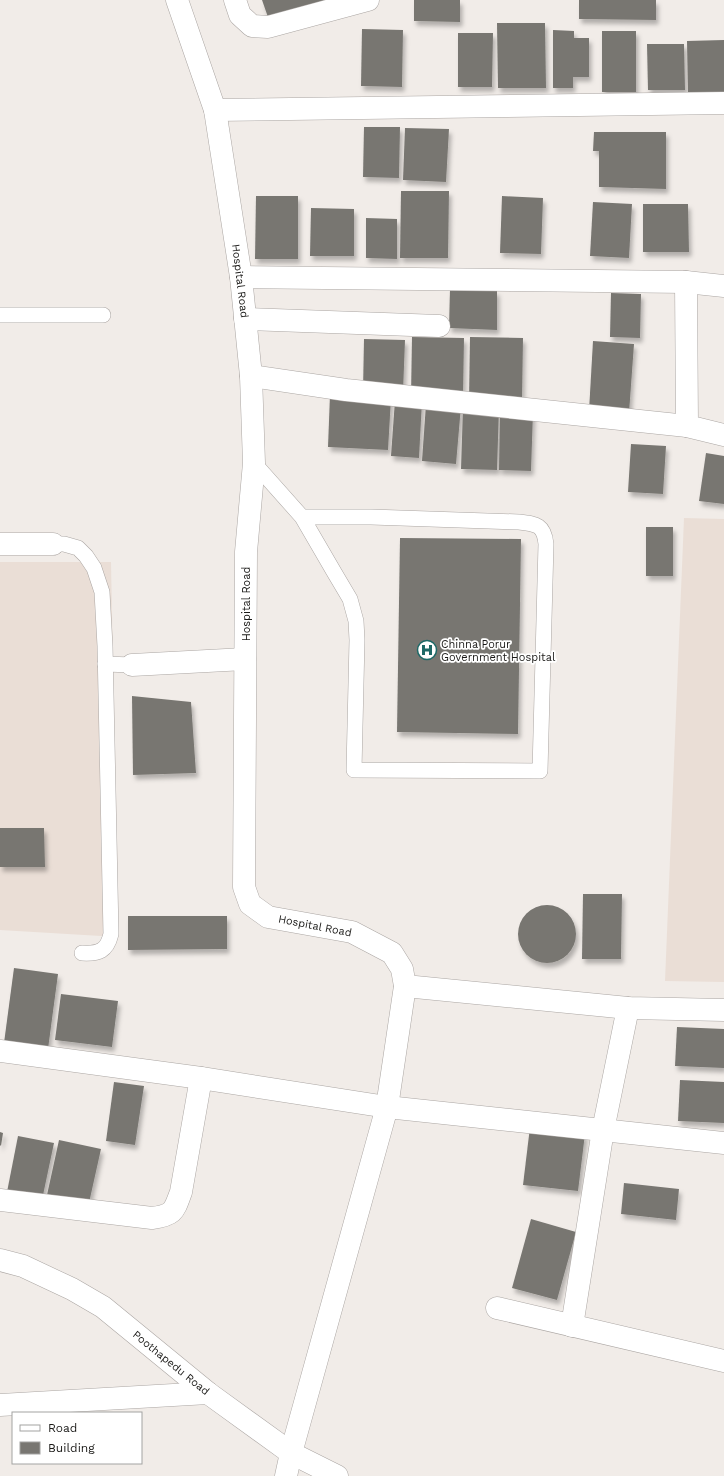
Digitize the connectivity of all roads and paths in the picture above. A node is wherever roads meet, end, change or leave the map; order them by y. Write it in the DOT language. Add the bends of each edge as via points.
graph roads {
  1 [pos="177,0"];
  2 [pos="235,0"];
  3 [pos="368,0"];
  4 [pos="724,103"];
  5 [pos="215,110"];
  6 [pos="241,277"];
  7 [pos="686,282"];
  8 [pos="724,286"];
  9 [pos="0,315"];
  10 [pos="103,315"];
  11 [pos="245,319"];
  12 [pos="439,326"];
  13 [pos="251,376"];
  14 [pos="687,426"];
  15 [pos="724,435"];
  16 [pos="254,463"];
  17 [pos="302,517"];
  18 [pos="0,544"];
  19 [pos="53,544"];
  20 [pos="245,660"];
  21 [pos="105,664"];
  22 [pos="132,665"];
  23 [pos="82,953"];
  24 [pos="405,986"];
  25 [pos="628,1008"];
  26 [pos="724,1010"];
  27 [pos="0,1051"];
  28 [pos="201,1078"];
  29 [pos="387,1107"];
  30 [pos="603,1130"];
  31 [pos="724,1143"];
  32 [pos="0,1200"];
  33 [pos="0,1260"];
  34 [pos="497,1308"];
  35 [pos="572,1326"];
  36 [pos="724,1361"];
  37 [pos="208,1393"];
  38 [pos="0,1405"];
  39 [pos="290,1453"];
  40 [pos="286,1476"];
  41 [pos="337,1476"];
  1 -- 5 [label="street, Hospital Road"];
  2 -- 3 [label="street" via="240,15 252,26 268,27"];
  4 -- 5 [label="street"];
  5 -- 6 [label="street, Hospital Road"];
  6 -- 7 [label="street"];
  6 -- 11 [label="street, Hospital Road"];
  7 -- 8 [label="street"];
  7 -- 14 [label="street"];
  9 -- 10 [label="lane"];
  11 -- 12 [label="street"];
  11 -- 13 [label="street, Hospital Road"];
  13 -- 14 [label="street" via="353,390"];
  13 -- 16 [label="street, Hospital Road"];
  14 -- 15 [label="street"];
  16 -- 17 [label="lane"];
  16 -- 20 [label="street, Hospital Road" via="246,552"];
  17 -- 17 [label="lane" via="520,522 536,524 545,533 540,771 354,770 356,621 350,599"];
  18 -- 19 [label="street"];
  19 -- 21 [label="lane" via="78,548 94,568 102,592"];
  20 -- 22 [label="street"];
  20 -- 24 [label="street, Hospital Road" via="244,888 250,904 268,917 352,932 392,953 402,969"];
  21 -- 22 [label="lane"];
  21 -- 23 [label="lane" via="111,934 103,950 94,954"];
  24 -- 25 [label="street"];
  24 -- 29 [label="street, Hospital Road"];
  25 -- 26 [label="street"];
  25 -- 30 [label="street"];
  27 -- 28 [label="street"];
  28 -- 29 [label="street"];
  28 -- 32 [label="street" via="181,1192 175,1210 165,1217 152,1218"];
  29 -- 30 [label="street"];
  29 -- 39 [label="street, Hospital Road"];
  30 -- 31 [label="street"];
  30 -- 35 [label="street"];
  33 -- 37 [label="street, Poothapedu Road" via="23,1266 103,1307"];
  34 -- 35 [label="street"];
  35 -- 36 [label="street"];
  37 -- 38 [label="street"];
  37 -- 39 [label="street, Poothapedu Road"];
  39 -- 40 [label="street, Hospital Road"];
  39 -- 41 [label="street, Poothapedu Road"];
}
